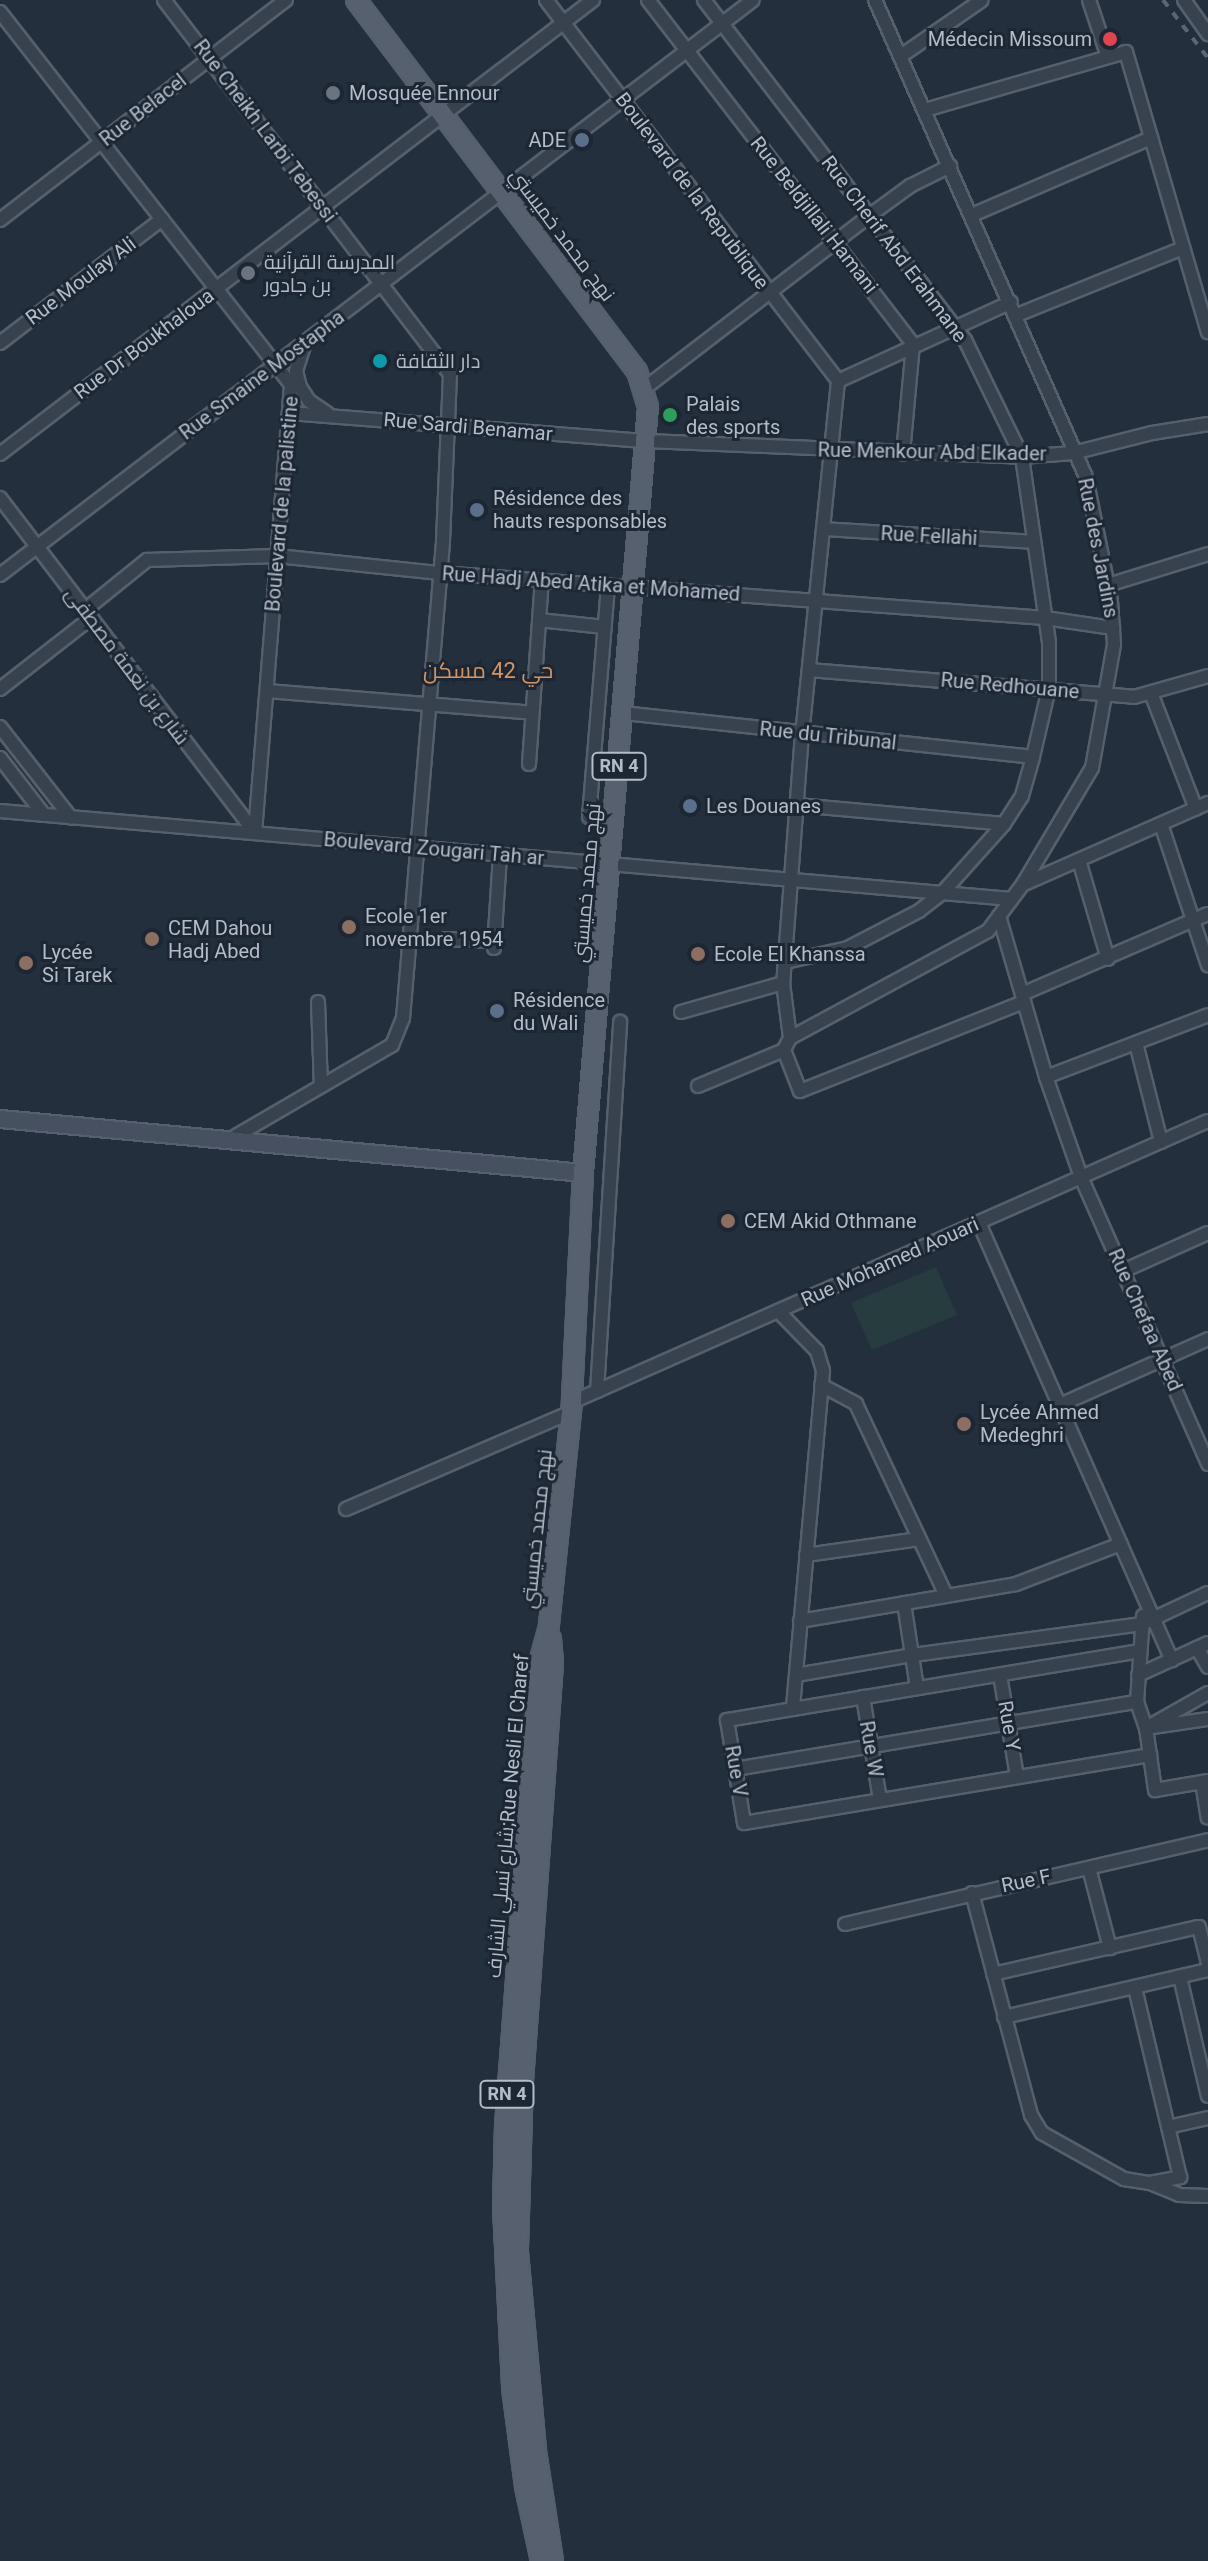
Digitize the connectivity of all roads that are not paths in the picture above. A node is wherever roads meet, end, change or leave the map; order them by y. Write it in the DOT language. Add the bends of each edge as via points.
graph roads {
  1 [pos="164,0"];
  2 [pos="286,0"];
  3 [pos="356,0"];
  4 [pos="546,0"];
  5 [pos="593,0"];
  6 [pos="648,0"];
  7 [pos="704,0"];
  8 [pos="753,0"];
  9 [pos="875,0"];
  10 [pos="982,0"];
  11 [pos="1089,0"];
  12 [pos="1184,0"];
  13 [pos="0,12"];
  14 [pos="563,23"];
  15 [pos="722,24"];
  16 [pos="1206,29"];
  17 [pos="688,50"];
  18 [pos="901,56"];
  19 [pos="1108,57"];
  20 [pos="210,59"];
  21 [pos="623,99"];
  22 [pos="925,110"];
  23 [pos="443,115"];
  24 [pos="1151,138"];
  25 [pos="102,142"];
  26 [pos="950,166"];
  27 [pos="502,192"];
  28 [pos="322,207"];
  29 [pos="972,215"];
  30 [pos="869,216"];
  31 [pos="162,219"];
  32 [pos="0,220"];
  33 [pos="834,241"];
  34 [pos="1183,248"];
  35 [pos="380,284"];
  36 [pos="216,288"];
  37 [pos="769,291"];
  38 [pos="1011,302"];
  39 [pos="1017,315"];
  40 [pos="955,327"];
  41 [pos="1208,332"];
  42 [pos="307,340"];
  43 [pos="0,343"];
  44 [pos="913,344"];
  45 [pos="275,365"];
  46 [pos="838,381"];
  47 [pos="645,388"];
  48 [pos="289,413"];
  49 [pos="338,416"];
  50 [pos="1208,424"];
  51 [pos="449,426"];
  52 [pos="647,441"];
  53 [pos="831,451"];
  54 [pos="1073,453"];
  55 [pos="0,454"];
  56 [pos="903,454"];
  57 [pos="1022,457"];
  58 [pos="0,498"];
  59 [pos="823,529"];
  60 [pos="1034,542"];
  61 [pos="37,547"];
  62 [pos="1208,554"];
  63 [pos="277,556"];
  64 [pos="440,573"];
  65 [pos="0,575"];
  66 [pos="542,580"];
  67 [pos="1108,585"];
  68 [pos="608,586"];
  69 [pos="635,588"];
  70 [pos="816,600"];
  71 [pos="88,614"];
  72 [pos="1045,618"];
  73 [pos="539,620"];
  74 [pos="605,627"];
  75 [pos="1113,628"];
  76 [pos="809,670"];
  77 [pos="1208,676"];
  78 [pos="1049,688"];
  79 [pos="0,689"];
  80 [pos="267,691"];
  81 [pos="1151,693"];
  82 [pos="1105,696"];
  83 [pos="430,707"];
  84 [pos="532,713"];
  85 [pos="623,713"];
  86 [pos="0,727"];
  87 [pos="802,733"];
  88 [pos="1033,757"];
  89 [pos="0,758"];
  90 [pos="529,764"];
  91 [pos="797,805"];
  92 [pos="1202,806"];
  93 [pos="0,811"];
  94 [pos="44,815"];
  95 [pos="589,817"];
  96 [pos="71,818"];
  97 [pos="1004,824"];
  98 [pos="1161,824"];
  99 [pos="255,833"];
  100 [pos="417,847"];
  101 [pos="500,855"];
  102 [pos="1079,860"];
  103 [pos="611,864"];
  104 [pos="792,880"];
  105 [pos="1023,884"];
  106 [pos="942,893"];
  107 [pos="1011,899"];
  108 [pos="1208,914"];
  109 [pos="999,916"];
  110 [pos="1193,920"];
  111 [pos="446,939"];
  112 [pos="1108,959"];
  113 [pos="785,962"];
  114 [pos="1208,965"];
  115 [pos="783,983"];
  116 [pos="1023,998"];
  117 [pos="318,1002"];
  118 [pos="681,1012"];
  119 [pos="1208,1015"];
  120 [pos="620,1022"];
  121 [pos="1136,1043"];
  122 [pos="787,1044"];
  123 [pos="1046,1077"];
  124 [pos="321,1086"];
  125 [pos="698,1086"];
  126 [pos="0,1119"];
  127 [pos="1207,1123"];
  128 [pos="225,1142"];
  129 [pos="1161,1142"];
  130 [pos="583,1173"];
  131 [pos="1081,1177"];
  132 [pos="979,1223"];
  133 [pos="1208,1233"];
  134 [pos="1123,1271"];
  135 [pos="778,1311"];
  136 [pos="1208,1339"];
  137 [pos="1162,1360"];
  138 [pos="821,1385"];
  139 [pos="597,1391"];
  140 [pos="1060,1405"];
  141 [pos="571,1407"];
  142 [pos="1205,1449"];
  143 [pos="1208,1464"];
  144 [pos="346,1509"];
  145 [pos="919,1539"];
  146 [pos="1121,1544"];
  147 [pos="806,1555"];
  148 [pos="1208,1593"];
  149 [pos="946,1595"];
  150 [pos="904,1603"];
  151 [pos="1147,1620"];
  152 [pos="800,1621"];
  153 [pos="549,1626"];
  154 [pos="1203,1646"];
  155 [pos="1140,1651"];
  156 [pos="913,1655"];
  157 [pos="1172,1660"];
  158 [pos="1208,1667"];
  159 [pos="796,1675"];
  160 [pos="1000,1675"];
  161 [pos="1138,1675"];
  162 [pos="917,1688"];
  163 [pos="1208,1693"];
  164 [pos="863,1697"];
  165 [pos="1137,1702"];
  166 [pos="793,1709"];
  167 [pos="1208,1719"];
  168 [pos="1008,1724"];
  169 [pos="1146,1728"];
  170 [pos="871,1746"];
  171 [pos="1150,1755"];
  172 [pos="735,1769"];
  173 [pos="1017,1777"];
  174 [pos="1205,1781"];
  175 [pos="880,1800"];
  176 [pos="1208,1818"];
  177 [pos="1208,1840"];
  178 [pos="1089,1868"];
  179 [pos="972,1893"];
  180 [pos="845,1924"];
  181 [pos="1110,1948"];
  182 [pos="1208,1967"];
  183 [pos="993,1974"];
  184 [pos="1180,1977"];
  185 [pos="1135,1988"];
  186 [pos="1004,2017"];
  187 [pos="1208,2096"];
  188 [pos="1208,2118"];
  189 [pos="1168,2127"];
  190 [pos="1150,2183"];
  191 [pos="1208,2196"];
  192 [pos="541,2561"];
  193 [pos="553,2561"];
  1 -- 20 [label="street, Rue Cheikh Larbi Tebessi"];
  2 -- 20 [label="street, Rue Belacel"];
  3 -- 23 [label="main road, نهج محمد خميستي / RN 4"];
  4 -- 14 [label="street, Boulevard de la Republique"];
  5 -- 14 [label="street, Rue Dr Boukhaloua"];
  6 -- 17 [label="street, Rue Beldjillali Hamani"];
  7 -- 15 [label="street, Rue Cherif Abd Erahmane"];
  8 -- 15 [label="street, Rue Smaine Mostapha"];
  9 -- 18 [label="street, Rue des Jardins"];
  10 -- 18 [label="street"];
  11 -- 19 [label="street"];
  12 -- 16 [label="street"];
  13 -- 25 [label="street, Boulevard de la palistine"];
  14 -- 21 [label="street, Boulevard de la Republique"];
  14 -- 23 [label="street, Rue Dr Boukhaloua"];
  15 -- 17 [label="street, Rue Smaine Mostapha"];
  15 -- 30 [label="street, Rue Cherif Abd Erahmane"];
  17 -- 21 [label="street, Rue Smaine Mostapha"];
  17 -- 33 [label="street, Rue Beldjillali Hamani"];
  18 -- 22 [label="street, Rue des Jardins"];
  19 -- 22 [label="street"];
  19 -- 24 [label="street" via="1126,52"];
  20 -- 25 [label="street, Rue Belacel"];
  20 -- 28 [label="street, Rue Cheikh Larbi Tebessi"];
  21 -- 27 [label="street, Rue Smaine Mostapha"];
  21 -- 37 [label="street, Boulevard de la Republique"];
  22 -- 26 [label="street, Rue des Jardins"];
  23 -- 27 [label="main road, نهج محمد خميستي / RN 4"];
  23 -- 28 [label="street, Rue Dr Boukhaloua"];
  24 -- 29 [label="street"];
  24 -- 34 [label="street"];
  25 -- 31 [label="street, Boulevard de la palistine"];
  25 -- 32 [label="street, Rue Belacel"];
  26 -- 29 [label="street, Rue des Jardins"];
  26 -- 30 [label="street"];
  27 -- 35 [label="street, Rue Smaine Mostapha"];
  27 -- 47 [label="main road, نهج محمد خميستي / RN 4"];
  28 -- 35 [label="street, Rue Cheikh Larbi Tebessi"];
  28 -- 36 [label="street, Rue Dr Boukhaloua"];
  29 -- 38 [label="street, Rue des Jardins"];
  30 -- 33 [label="street"];
  30 -- 40 [label="street, Rue Cherif Abd Erahmane"];
  31 -- 36 [label="street, Boulevard de la palistine"];
  31 -- 43 [label="street, Rue Moulay Ali"];
  33 -- 37 [label="street"];
  33 -- 44 [label="street, Rue Beldjillali Hamani"];
  34 -- 39 [label="street"];
  34 -- 41 [label="street"];
  35 -- 42 [label="street, Rue Smaine Mostapha"];
  35 -- 51 [label="street, Rue Cheikh Larbi Tebessi" via="450,374"];
  36 -- 45 [label="street, Boulevard de la palistine"];
  36 -- 55 [label="street, Rue Dr Boukhaloua"];
  37 -- 46 [label="street, Boulevard de la Republique"];
  37 -- 47 [label="street"];
  38 -- 39 [label="street, Rue des Jardins"];
  38 -- 40 [label="street"];
  39 -- 54 [label="street, Rue des Jardins"];
  40 -- 44 [label="street"];
  40 -- 57 [label="street, Rue Cherif Abd Erahmane"];
  42 -- 45 [label="street, Rue Smaine Mostapha"];
  42 -- 49 [label="street" via="296,371 300,387 322,411"];
  44 -- 46 [label="street"];
  44 -- 56 [label="street"];
  45 -- 48 [label="street, Boulevard de la palistine" via="291,385"];
  45 -- 61 [label="street, Rue Smaine Mostapha"];
  46 -- 53 [label="street"];
  47 -- 52 [label="main road, نهج محمد خميستي / RN 4"];
  48 -- 49 [label="street, Rue Sardi Benamar"];
  48 -- 63 [label="street, Boulevard de la palistine"];
  49 -- 51 [label="street, Rue Sardi Benamar"];
  50 -- 54 [label="street, Rue Menkour Abd Elkader"];
  51 -- 52 [label="street, Rue Sardi Benamar"];
  51 -- 64 [label="street, Rue Cheikh Larbi Tebessi"];
  52 -- 53 [label="street, Rue Menkour Abd Elkader"];
  52 -- 69 [label="main road, نهج محمد خميستي / RN 4"];
  53 -- 56 [label="street, Rue Menkour Abd Elkader"];
  53 -- 59 [label="street"];
  54 -- 57 [label="street, Rue Menkour Abd Elkader"];
  54 -- 67 [label="street, Rue des Jardins" via="1086,477"];
  56 -- 57 [label="street, Rue Menkour Abd Elkader"];
  57 -- 60 [label="street, Rue Cherif Abd Erahmane"];
  58 -- 61 [label="street, شارع بن نعمة مصطفى"];
  59 -- 60 [label="street, Rue Fellahi"];
  59 -- 70 [label="street"];
  60 -- 72 [label="street, Rue Cherif Abd Erahmane"];
  61 -- 65 [label="street, Rue Smaine Mostapha"];
  61 -- 71 [label="street, شارع بن نعمة مصطفى"];
  62 -- 67 [label="street"];
  63 -- 64 [label="street, Rue Hadj Abed Atika et Mohamed"];
  63 -- 71 [label="street, Rue Hadj Abed Atika et Mohamed" via="147,560"];
  63 -- 80 [label="street, Boulevard de la palistine"];
  64 -- 66 [label="street, Rue Hadj Abed Atika et Mohamed"];
  64 -- 83 [label="street, Rue Cheikh Larbi Tebessi"];
  66 -- 68 [label="street, Rue Hadj Abed Atika et Mohamed"];
  66 -- 73 [label="street"];
  67 -- 75 [label="street, Rue des Jardins"];
  68 -- 69 [label="street, Rue Hadj Abed Atika et Mohamed"];
  68 -- 74 [label="street"];
  69 -- 70 [label="street, Rue Hadj Abed Atika et Mohamed"];
  69 -- 85 [label="main road, نهج محمد خميستي / RN 4"];
  70 -- 72 [label="street, Rue Hadj Abed Atika et Mohamed"];
  70 -- 76 [label="street"];
  71 -- 79 [label="street, Rue Hadj Abed Atika et Mohamed"];
  71 -- 99 [label="street, شارع بن نعمة مصطفى"];
  72 -- 75 [label="street, Rue Hadj Abed Atika et Mohamed"];
  72 -- 78 [label="street, Rue Cherif Abd Erahmane"];
  73 -- 74 [label="street"];
  73 -- 84 [label="street"];
  74 -- 95 [label="street"];
  75 -- 82 [label="street, Rue des Jardins"];
  76 -- 78 [label="street, Rue Redhouane"];
  76 -- 87 [label="street"];
  77 -- 81 [label="street, Rue Redhouane"];
  78 -- 82 [label="street, Rue Redhouane"];
  78 -- 88 [label="street, Rue Cherif Abd Erahmane"];
  80 -- 83 [label="street"];
  80 -- 99 [label="street, Boulevard de la palistine"];
  81 -- 82 [label="street, Rue Redhouane"];
  81 -- 92 [label="street"];
  82 -- 105 [label="street, Rue des Jardins" via="1092,768"];
  83 -- 84 [label="street"];
  83 -- 100 [label="street, Rue Cheikh Larbi Tebessi"];
  84 -- 90 [label="street"];
  85 -- 87 [label="street, Rue du Tribunal"];
  85 -- 103 [label="main road, نهج محمد خميستي / RN 4"];
  86 -- 96 [label="street"];
  87 -- 88 [label="street, Rue du Tribunal"];
  87 -- 91 [label="street"];
  88 -- 97 [label="street, Rue Cherif Abd Erahmane" via="1022,796"];
  89 -- 94 [label="street"];
  91 -- 97 [label="street"];
  91 -- 104 [label="street"];
  92 -- 98 [label="street"];
  93 -- 94 [label="street, Boulevard Zougari Tah ar"];
  94 -- 96 [label="street, Boulevard Zougari Tah ar"];
  96 -- 99 [label="street, Boulevard Zougari Tah ar"];
  97 -- 106 [label="street, Rue Cherif Abd Erahmane"];
  98 -- 102 [label="street"];
  98 -- 110 [label="street"];
  99 -- 100 [label="street, Boulevard Zougari Tah ar"];
  100 -- 101 [label="street, Boulevard Zougari Tah ar"];
  100 -- 124 [label="street, Rue Cheikh Larbi Tebessi" via="403,1018 392,1045"];
  101 -- 103 [label="street, Boulevard Zougari Tah ar"];
  101 -- 111 [label="street" via="494,945"];
  102 -- 105 [label="street"];
  102 -- 112 [label="street"];
  103 -- 104 [label="street, Boulevard Zougari Tah ar"];
  103 -- 130 [label="main road, نهج محمد خميستي / RN 4"];
  104 -- 106 [label="street, Boulevard Zougari Tah ar"];
  104 -- 113 [label="street"];
  105 -- 107 [label="street, Rue des Jardins"];
  106 -- 107 [label="street, Boulevard Zougari Tah ar"];
  106 -- 113 [label="street, Rue Cherif Abd Erahmane" via="848,948"];
  107 -- 109 [label="street, Rue des Jardins"];
  108 -- 110 [label="street"];
  109 -- 116 [label="street, Rue Chefaa Abed"];
  109 -- 122 [label="street, Rue des Jardins" via="988,931"];
  110 -- 112 [label="street"];
  110 -- 114 [label="street"];
  112 -- 116 [label="street"];
  113 -- 115 [label="street"];
  115 -- 118 [label="street"];
  115 -- 122 [label="street"];
  116 -- 122 [label="street" via="800,1091"];
  116 -- 123 [label="street, Rue Chefaa Abed"];
  117 -- 124 [label="street"];
  119 -- 121 [label="street"];
  120 -- 139 [label="street"];
  121 -- 123 [label="street"];
  121 -- 129 [label="street"];
  122 -- 125 [label="street, Rue des Jardins"];
  123 -- 131 [label="street, Rue Chefaa Abed"];
  124 -- 128 [label="street, Rue Cheikh Larbi Tebessi"];
  126 -- 128 [label="street"];
  127 -- 129 [label="street, Rue Mohamed Aouari"];
  128 -- 130 [label="street"];
  129 -- 131 [label="street, Rue Mohamed Aouari"];
  130 -- 141 [label="main road, نهج محمد خميستي / RN 4"];
  131 -- 132 [label="street, Rue Mohamed Aouari"];
  131 -- 134 [label="street, Rue Chefaa Abed"];
  132 -- 135 [label="street, Rue Mohamed Aouari"];
  132 -- 140 [label="street"];
  133 -- 134 [label="street"];
  134 -- 137 [label="street, Rue Chefaa Abed"];
  135 -- 138 [label="street" via="817,1351"];
  135 -- 139 [label="street, Rue Mohamed Aouari"];
  136 -- 137 [label="street"];
  137 -- 140 [label="street"];
  137 -- 142 [label="street, Rue Chefaa Abed"];
  138 -- 145 [label="street" via="856,1404"];
  138 -- 147 [label="street"];
  139 -- 141 [label="street, Rue Mohamed Aouari"];
  140 -- 146 [label="street"];
  141 -- 144 [label="street, Rue Mohamed Aouari"];
  141 -- 153 [label="main road, نهج محمد خميستي / RN 4"];
  142 -- 143 [label="street, Rue Chefaa Abed"];
  145 -- 147 [label="street"];
  145 -- 149 [label="street"];
  146 -- 149 [label="street" via="1016,1584"];
  146 -- 151 [label="street" via="1145,1600"];
  147 -- 152 [label="street"];
  148 -- 151 [label="street"];
  149 -- 150 [label="street"];
  150 -- 152 [label="street"];
  150 -- 156 [label="street"];
  151 -- 155 [label="street"];
  151 -- 156 [label="street"];
  151 -- 157 [label="street"];
  152 -- 159 [label="street"];
  153 -- 192 [label="main road, شارع نسلي الشارف;Rue Nesli El Charef / RN 4" via="540,1660 503,2208 512,2388"];
  153 -- 193 [label="main road, شارع نسلي الشارف;Rue Nesli El Charef / RN 4" via="553,1663 523,2080 518,2252 534,2436"];
  154 -- 157 [label="street"];
  154 -- 158 [label="street"];
  155 -- 160 [label="street"];
  155 -- 161 [label="street"];
  156 -- 159 [label="street"];
  156 -- 162 [label="street"];
  157 -- 161 [label="street"];
  159 -- 166 [label="street"];
  160 -- 162 [label="street"];
  160 -- 168 [label="street, Rue Y"];
  161 -- 165 [label="street"];
  162 -- 164 [label="street"];
  163 -- 169 [label="street"];
  164 -- 166 [label="street"];
  164 -- 170 [label="street, Rue W"];
  165 -- 168 [label="street"];
  165 -- 169 [label="street"];
  166 -- 172 [label="street, Rue V" via="727,1720"];
  167 -- 169 [label="street"];
  168 -- 170 [label="street"];
  168 -- 173 [label="street, Rue Y"];
  169 -- 171 [label="street"];
  170 -- 172 [label="street"];
  170 -- 175 [label="street, Rue W"];
  171 -- 173 [label="street"];
  171 -- 174 [label="street" via="1155,1790"];
  172 -- 175 [label="street, Rue V" via="744,1823"];
  173 -- 175 [label="street"];
  174 -- 176 [label="street"];
  177 -- 178 [label="street, Rue F"];
  178 -- 179 [label="street, Rue F"];
  178 -- 181 [label="street"];
  179 -- 180 [label="street, Rue F"];
  179 -- 183 [label="street"];
  181 -- 182 [label="street" via="1199,1927"];
  181 -- 183 [label="street"];
  182 -- 184 [label="street"];
  183 -- 186 [label="street"];
  184 -- 185 [label="street"];
  184 -- 187 [label="street"];
  185 -- 186 [label="street"];
  185 -- 189 [label="street"];
  186 -- 190 [label="street" via="1031,2115 1042,2133 1124,2179"];
  188 -- 189 [label="street"];
  189 -- 190 [label="street" via="1180,2177"];
  190 -- 191 [label="street" via="1179,2195"];
}
